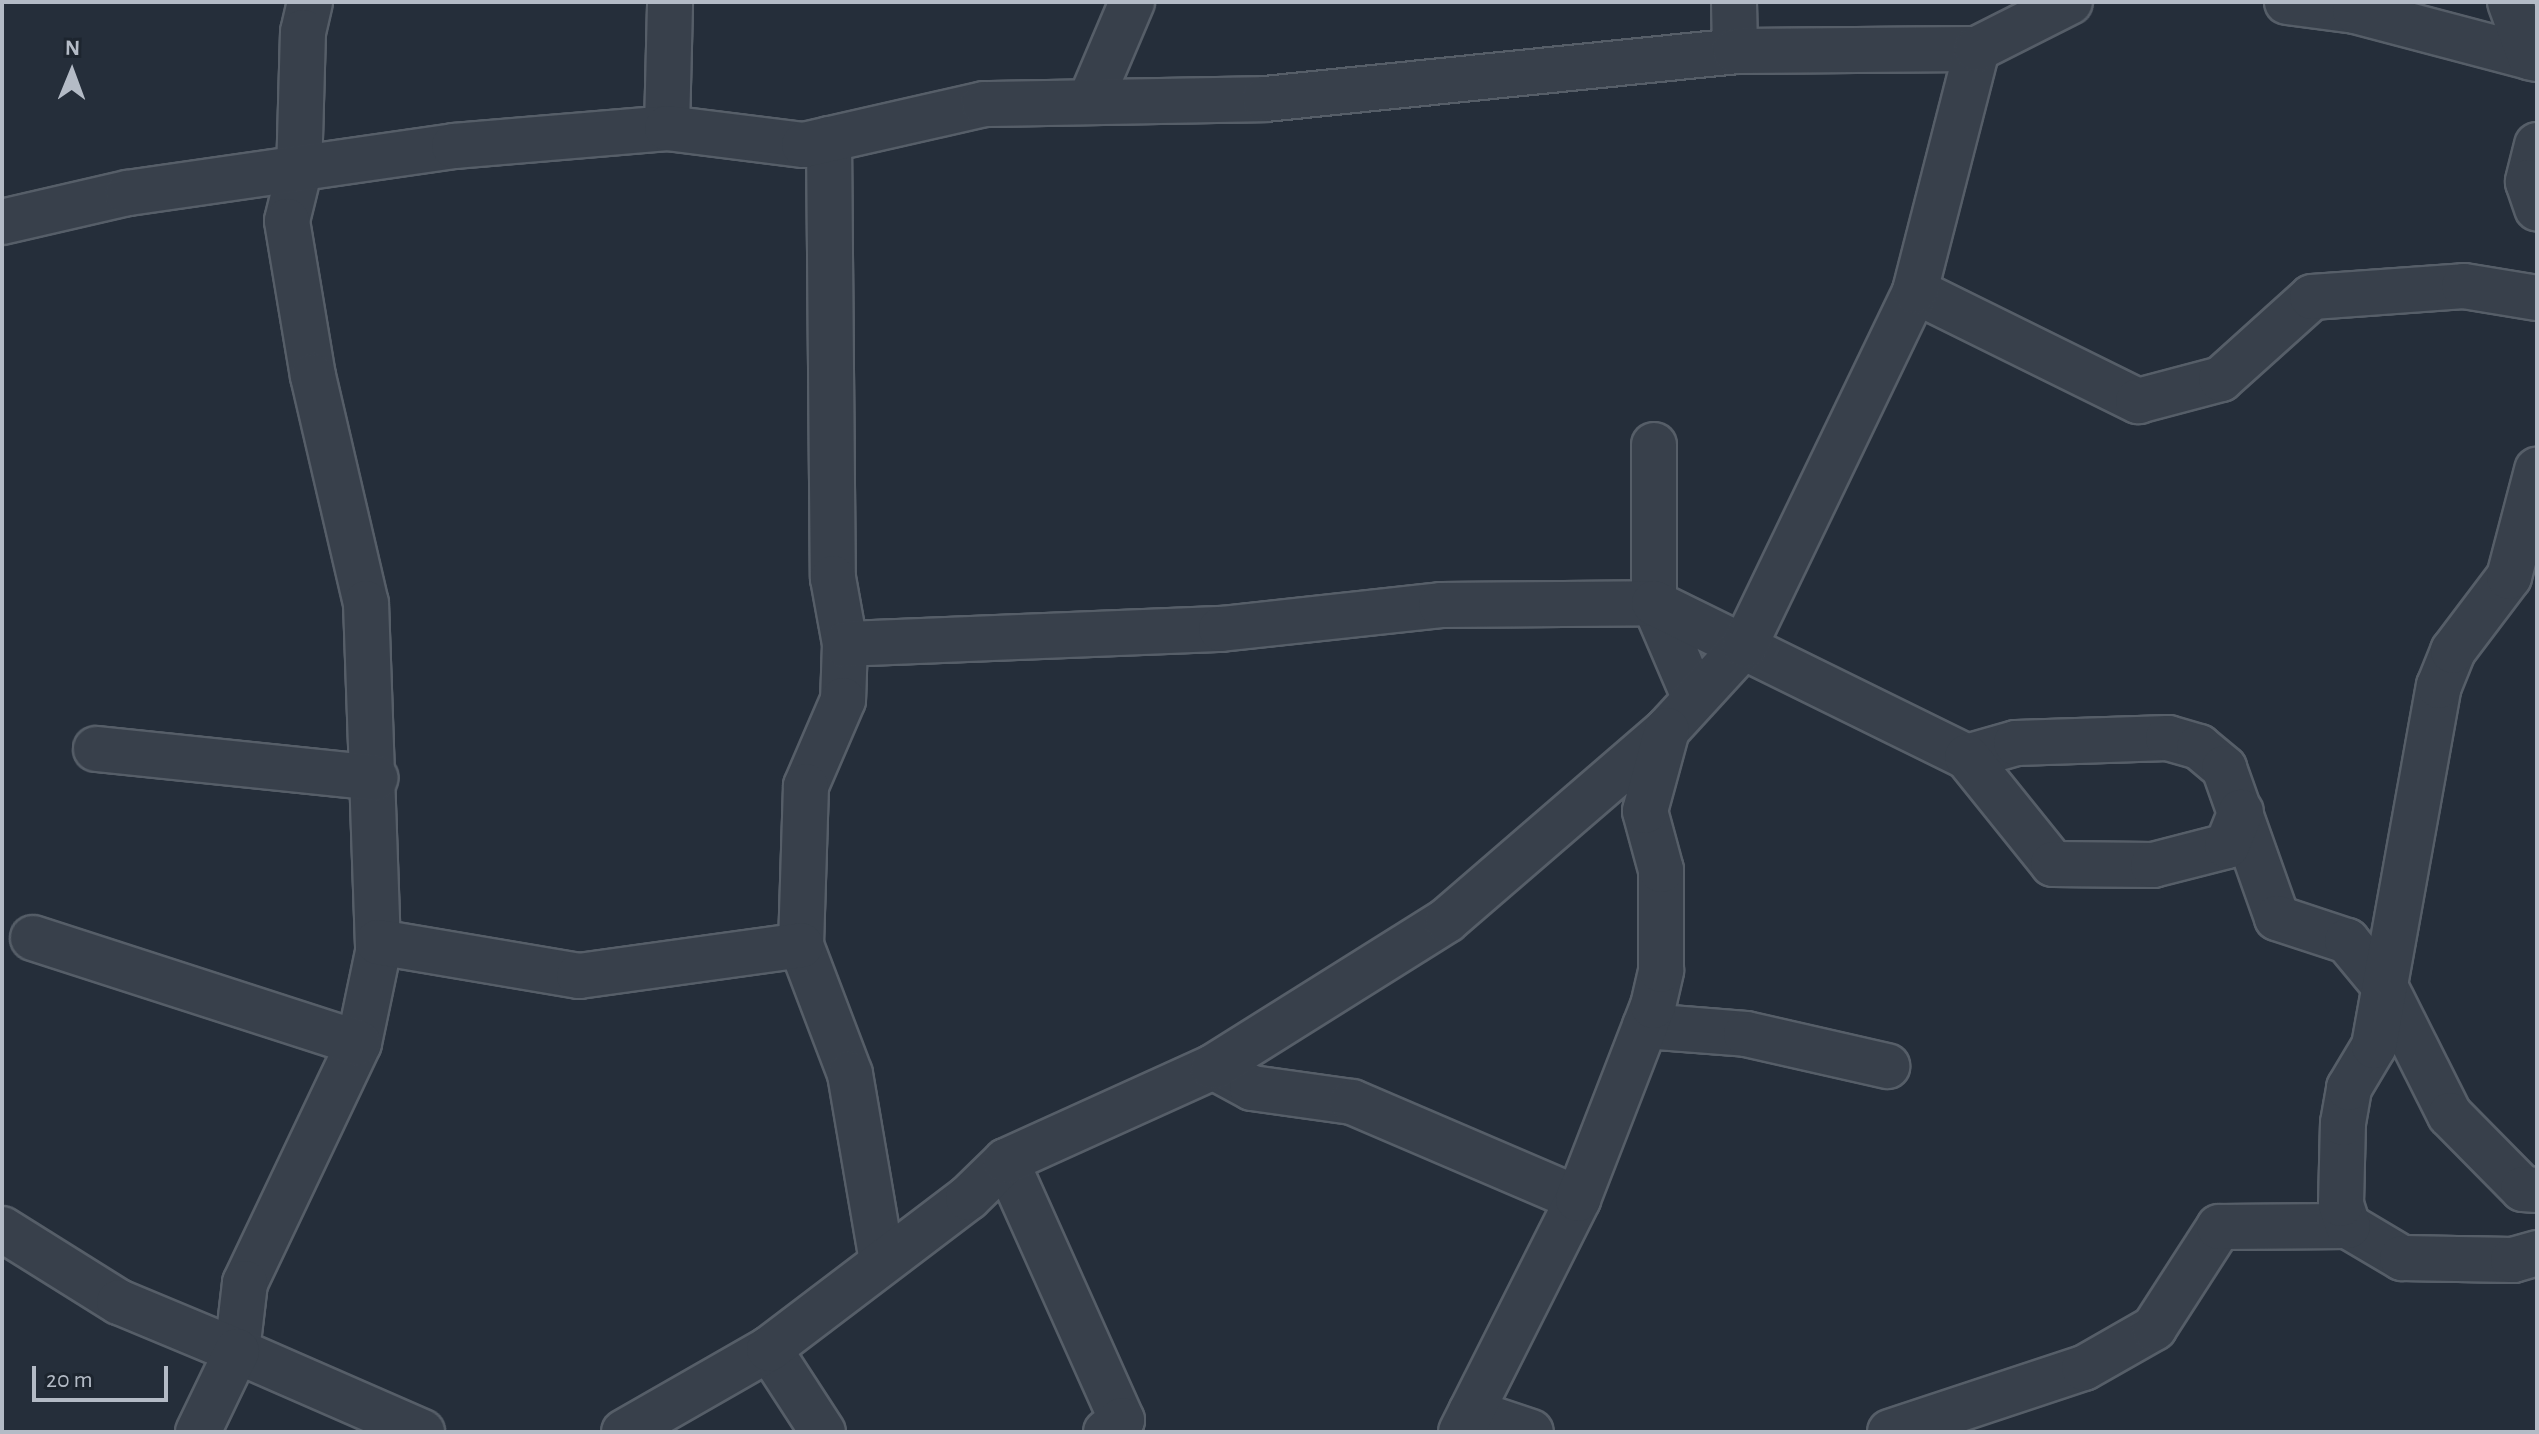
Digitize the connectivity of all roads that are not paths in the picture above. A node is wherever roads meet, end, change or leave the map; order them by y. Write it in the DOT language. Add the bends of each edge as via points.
graph roads {
  1 [pos="310,2"];
  2 [pos="670,2"];
  3 [pos="1132,2"];
  4 [pos="1734,2"];
  5 [pos="2070,2"];
  6 [pos="2287,2"];
  7 [pos="2510,2"];
  8 [pos="1977,49"];
  9 [pos="1735,51"];
  10 [pos="2534,58"];
  11 [pos="1090,101"];
  12 [pos="667,128"];
  13 [pos="829,139"];
  14 [pos="2537,145"];
  15 [pos="299,172"];
  16 [pos="2537,208"];
  17 [pos="2,222"];
  18 [pos="1915,291"];
  19 [pos="2537,298"];
  20 [pos="1654,445"];
  21 [pos="2537,470"];
  22 [pos="1654,603"];
  23 [pos="845,644"];
  24 [pos="1745,645"];
  25 [pos="1681,715"];
  26 [pos="96,749"];
  27 [pos="1967,757"];
  28 [pos="375,778"];
  29 [pos="2241,812"];
  30 [pos="33,938"];
  31 [pos="378,942"];
  32 [pos="801,945"];
  33 [pos="2386,988"];
  34 [pos="1645,1026"];
  35 [pos="359,1043"];
  36 [pos="1887,1066"];
  37 [pos="1213,1067"];
  38 [pos="1006,1161"];
  39 [pos="1578,1199"];
  40 [pos="2532,1202"];
  41 [pos="2348,1226"];
  42 [pos="2,1229"];
  43 [pos="2537,1253"];
  44 [pos="882,1261"];
  45 [pos="769,1349"];
  46 [pos="237,1351"];
  47 [pos="1466,1422"];
  48 [pos="198,1432"];
  49 [pos="422,1432"];
  50 [pos="624,1432"];
  51 [pos="823,1432"];
  52 [pos="1106,1432"];
  53 [pos="1531,1432"];
  54 [pos="1890,1432"];
  1 -- 15 [label="street" via="303,32"];
  2 -- 12 [label="street"];
  3 -- 11 [label="street"];
  4 -- 9 [label="street"];
  5 -- 8 [label="street"];
  6 -- 10 [label="street" via="2355,11"];
  7 -- 10 [label="street"];
  8 -- 9 [label="street"];
  8 -- 18 [label="street"];
  9 -- 11 [label="street" via="1265,99"];
  11 -- 13 [label="street" via="984,104"];
  12 -- 13 [label="street" via="804,145"];
  12 -- 15 [label="street" via="454,146"];
  13 -- 23 [label="street" via="833,578"];
  14 -- 16 [label="street" via="2528,182"];
  15 -- 17 [label="street" via="128,193"];
  15 -- 28 [label="street" via="287,221 313,376 366,603"];
  18 -- 19 [label="street" via="2138,401 2221,379 2312,297 2464,286"];
  18 -- 24 [label="street"];
  20 -- 22 [label="street"];
  21 -- 33 [label="street" via="2509,577 2453,651 2439,686"];
  22 -- 23 [label="street" via="1441,605 1221,629"];
  22 -- 24 [label="street"];
  22 -- 25 [label="street"];
  23 -- 32 [label="street" via="843,700 806,786"];
  24 -- 25 [label="street"];
  24 -- 27 [label="street"];
  25 -- 34 [label="street" via="1645,811 1661,870 1662,927 1661,970"];
  25 -- 37 [label="street" via="1447,920"];
  26 -- 28 [label="street"];
  27 -- 29 [label="street" via="2016,743 2168,738 2199,747 2224,768"];
  27 -- 29 [label="street" via="2053,864 2153,865 2227,846"];
  28 -- 31 [label="street"];
  29 -- 33 [label="street" via="2277,918 2347,941"];
  30 -- 35 [label="street"];
  31 -- 32 [label="street" via="579,976"];
  31 -- 35 [label="street"];
  32 -- 44 [label="street" via="850,1074"];
  33 -- 40 [label="street" via="2450,1115"];
  33 -- 41 [label="street" via="2374,1046 2349,1088 2343,1123 2341,1204"];
  34 -- 36 [label="street" via="1746,1034"];
  34 -- 39 [label="street"];
  35 -- 46 [label="street" via="245,1283"];
  37 -- 38 [label="street"];
  37 -- 39 [label="street" via="1252,1088 1352,1102"];
  38 -- 44 [label="street" via="968,1198"];
  38 -- 52 [label="street" via="1122,1420"];
  39 -- 47 [label="street"];
  41 -- 43 [label="street" via="2402,1258 2513,1260"];
  41 -- 54 [label="street" via="2219,1227 2154,1328 2084,1368"];
  42 -- 46 [label="street" via="119,1302"];
  44 -- 45 [label="street"];
  45 -- 50 [label="street"];
  45 -- 51 [label="street"];
  46 -- 48 [label="street"];
  46 -- 49 [label="street"];
  47 -- 53 [label="street"];
}
